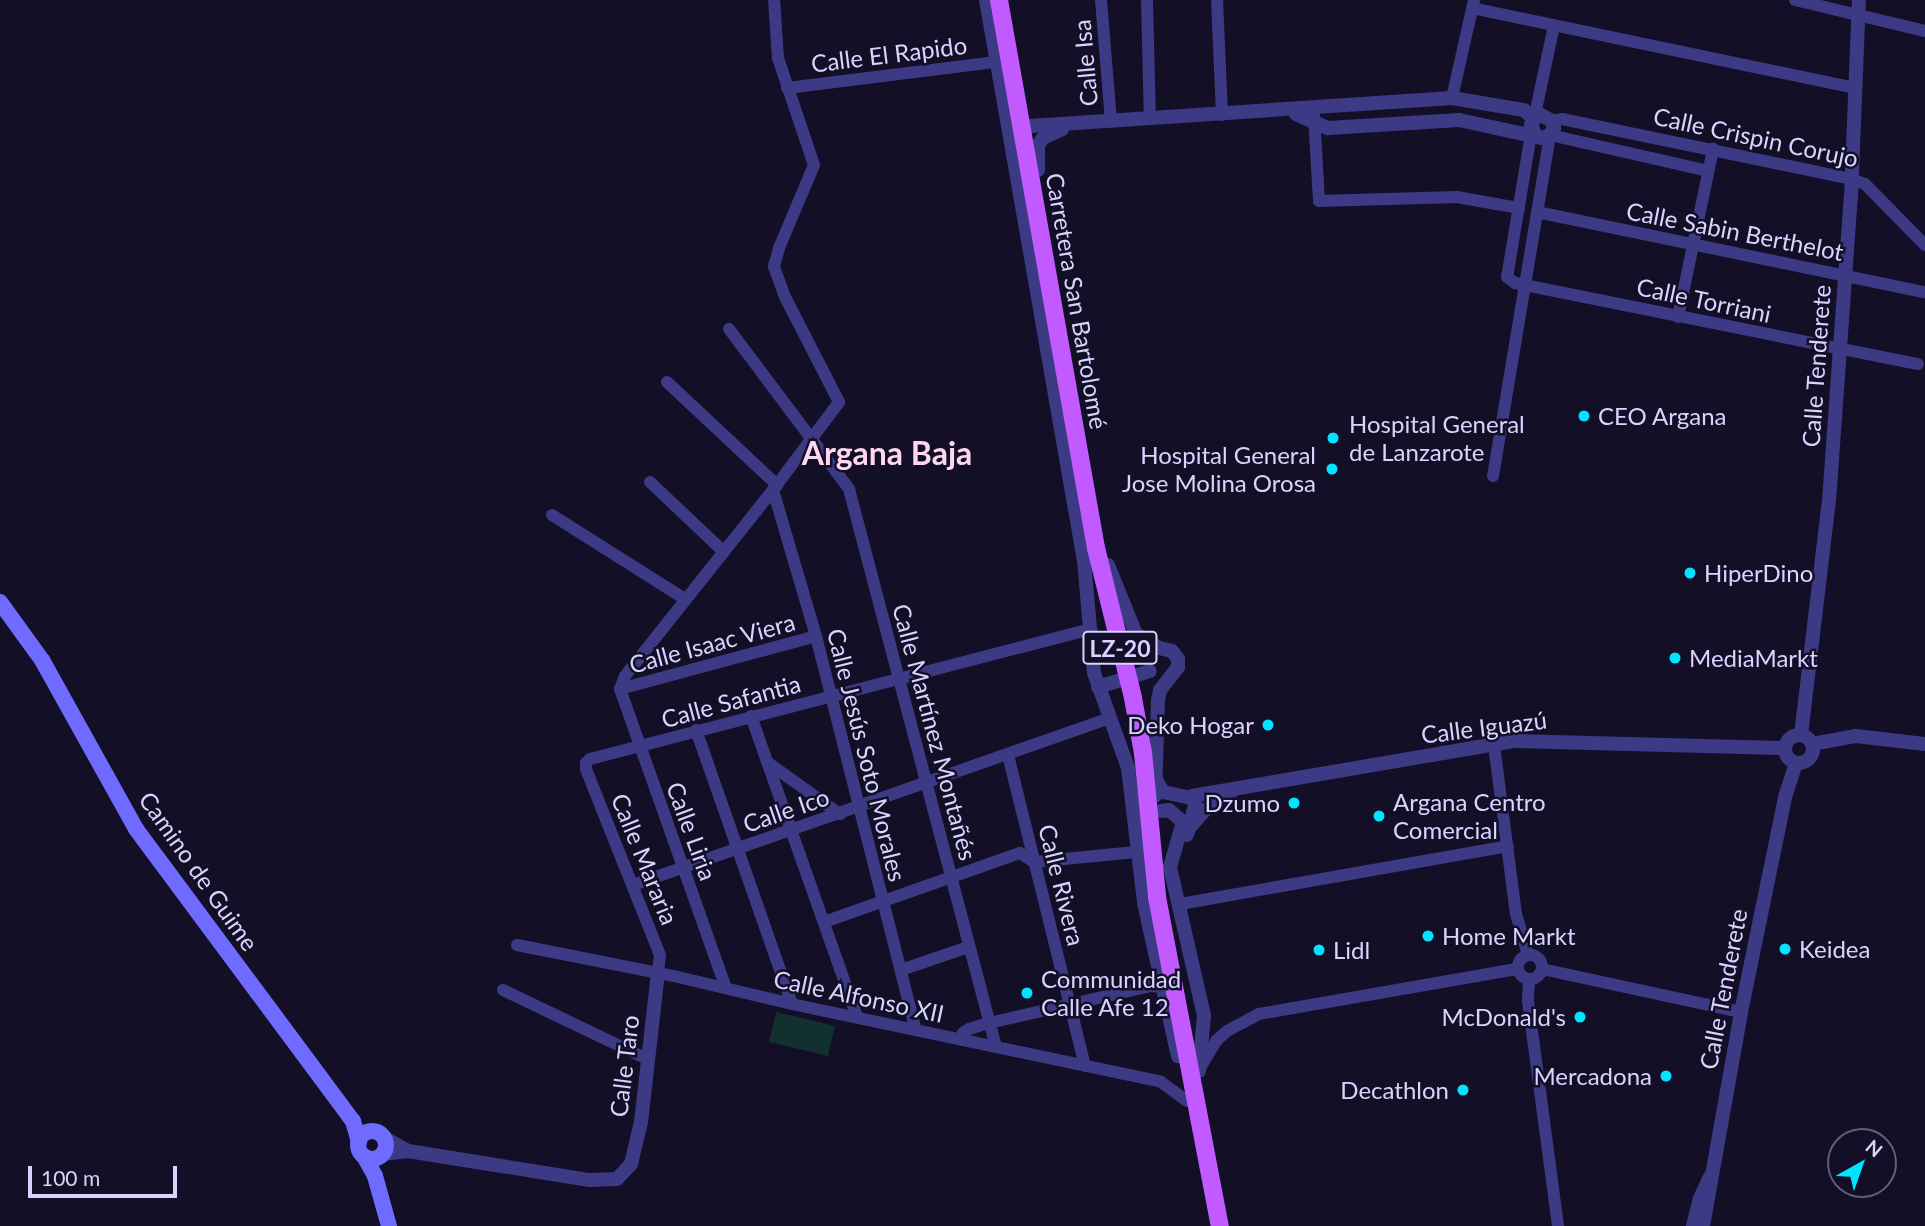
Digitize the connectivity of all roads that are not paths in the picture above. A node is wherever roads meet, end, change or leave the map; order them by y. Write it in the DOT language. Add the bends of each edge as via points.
graph roads {
  1 [pos="774,0"];
  2 [pos="986,0"];
  3 [pos="993,0"];
  4 [pos="999,0"];
  5 [pos="1007,0"];
  6 [pos="1101,0"];
  7 [pos="1147,0"];
  8 [pos="1217,0"];
  9 [pos="1796,0"];
  10 [pos="1473,4"];
  11 [pos="1859,8"];
  12 [pos="1554,26"];
  13 [pos="1925,31"];
  14 [pos="996,62"];
  15 [pos="787,88"];
  16 [pos="1855,88"];
  17 [pos="1452,98"];
  18 [pos="1318,106"];
  19 [pos="1266,112"];
  20 [pos="1296,114"];
  21 [pos="1222,115"];
  22 [pos="1150,119"];
  23 [pos="1534,119"];
  24 [pos="1111,122"];
  25 [pos="1314,124"];
  26 [pos="1030,126"];
  27 [pos="1071,126"];
  28 [pos="1551,128"];
  29 [pos="1535,134"];
  30 [pos="1713,149"];
  31 [pos="1038,170"];
  32 [pos="1708,171"];
  33 [pos="1852,179"];
  34 [pos="1519,208"];
  35 [pos="1537,212"];
  36 [pos="1693,244"];
  37 [pos="1925,245"];
  38 [pos="1845,274"];
  39 [pos="1524,284"];
  40 [pos="1925,292"];
  41 [pos="1678,317"];
  42 [pos="729,329"];
  43 [pos="1840,349"];
  44 [pos="1918,364"];
  45 [pos="667,382"];
  46 [pos="811,439"];
  47 [pos="1493,476"];
  48 [pos="650,482"];
  49 [pos="775,488"];
  50 [pos="552,515"];
  51 [pos="724,552"];
  52 [pos="685,600"];
  53 [pos="0,602"];
  54 [pos="1091,629"];
  55 [pos="816,636"];
  56 [pos="1159,648"];
  57 [pos="1150,671"];
  58 [pos="1168,677"];
  59 [pos="900,680"];
  60 [pos="1098,687"];
  61 [pos="620,689"];
  62 [pos="831,696"];
  63 [pos="751,716"];
  64 [pos="1110,718"];
  65 [pos="696,730"];
  66 [pos="1807,739"];
  67 [pos="1925,744"];
  68 [pos="1494,745"];
  69 [pos="639,747"];
  70 [pos="1784,748"];
  71 [pos="1008,755"];
  72 [pos="586,762"];
  73 [pos="766,762"];
  74 [pos="1796,763"];
  75 [pos="1154,775"];
  76 [pos="927,782"];
  77 [pos="1235,789"];
  78 [pos="1190,796"];
  79 [pos="859,807"];
  80 [pos="840,814"];
  81 [pos="1159,816"];
  82 [pos="1187,825"];
  83 [pos="790,831"];
  84 [pos="1508,846"];
  85 [pos="737,848"];
  86 [pos="1136,852"];
  87 [pos="1034,862"];
  88 [pos="683,866"];
  89 [pos="952,877"];
  90 [pos="632,885"];
  91 [pos="1179,899"];
  92 [pos="883,901"];
  93 [pos="824,922"];
  94 [pos="517,945"];
  95 [pos="968,947"];
  96 [pos="1528,955"];
  97 [pos="1518,969"];
  98 [pos="1542,969"];
  99 [pos="901,970"];
  100 [pos="658,973"];
  101 [pos="1529,979"];
  102 [pos="1162,987"];
  103 [pos="726,988"];
  104 [pos="503,990"];
  105 [pos="792,1004"];
  106 [pos="1070,1004"];
  107 [pos="1741,1012"];
  108 [pos="857,1017"];
  109 [pos="989,1023"];
  110 [pos="1183,1023"];
  111 [pos="916,1030"];
  112 [pos="962,1040"];
  113 [pos="996,1047"];
  114 [pos="1178,1056"];
  115 [pos="647,1059"];
  116 [pos="1085,1066"];
  117 [pos="1199,1071"];
  118 [pos="1190,1102"];
  119 [pos="352,1121"];
  120 [pos="378,1134"];
  121 [pos="361,1149"];
  122 [pos="408,1151"];
  123 [pos="382,1155"];
  124 [pos="1710,1173"];
  125 [pos="375,1177"];
  126 [pos="389,1226"];
  127 [pos="1207,1226"];
  128 [pos="1220,1226"];
  129 [pos="1558,1226"];
  130 [pos="1692,1226"];
  131 [pos="1703,1226"];
  1 -- 15 [label="street" via="778,58"];
  2 -- 14 [label="street, Carretera San Bartolomé"];
  3 -- 114 [label="main road, Carretera San Bartolomé / LZ-20" via="1091,548 1128,702"];
  4 -- 110 [label="main road, Carretera San Bartolomé / LZ-20" via="1096,548 1143,753 1157,897"];
  5 -- 26 [label="street, Carretera San Bartolomé"];
  6 -- 24 [label="street, Calle Isa"];
  7 -- 22 [label="street"];
  8 -- 21 [label="street"];
  9 -- 11 [label="street"];
  10 -- 12 [label="street"];
  10 -- 17 [label="street"];
  11 -- 13 [label="street"];
  11 -- 16 [label="street, Calle Tenderete"];
  12 -- 16 [label="street"];
  12 -- 23 [label="street"];
  14 -- 15 [label="street, Calle El Rapido"];
  14 -- 54 [label="street, Carretera San Bartolomé" via="1084,561"];
  15 -- 46 [label="street" via="814,165 775,266 785,297 839,402"];
  16 -- 33 [label="street, Calle Tenderete"];
  17 -- 18 [label="street"];
  17 -- 23 [label="street" via="1524,110"];
  18 -- 19 [label="street"];
  18 -- 25 [label="street"];
  19 -- 20 [label="street"];
  19 -- 21 [label="street"];
  20 -- 25 [label="street"];
  21 -- 22 [label="street"];
  22 -- 24 [label="street"];
  23 -- 28 [label="street" via="1541,115"];
  23 -- 29 [label="street"];
  24 -- 27 [label="street"];
  25 -- 29 [label="street" via="1328,128 1459,120"];
  25 -- 34 [label="street" via="1319,201 1457,197"];
  26 -- 27 [label="street"];
  26 -- 31 [label="street, Carretera San Bartolomé"];
  27 -- 31 [label="street" via="1043,138 1038,145"];
  28 -- 29 [label="street" via="1542,138"];
  28 -- 30 [label="street, Calle Crispin Corujo" via="1562,119"];
  28 -- 32 [label="street, Calle Crispin Corujo"];
  28 -- 35 [label="street"];
  29 -- 34 [label="street"];
  30 -- 32 [label="street"];
  30 -- 33 [label="street, Calle Crispin Corujo"];
  31 -- 56 [label="street, Carretera San Bartolomé" via="1104,545 1136,634"];
  32 -- 36 [label="street"];
  33 -- 37 [label="street, Calle Crispin Corujo" via="1865,184"];
  33 -- 38 [label="street, Calle Tenderete"];
  34 -- 39 [label="street" via="1507,277"];
  35 -- 36 [label="street, Calle Sabin Berthelot"];
  35 -- 39 [label="street"];
  36 -- 38 [label="street, Calle Sabin Berthelot"];
  36 -- 41 [label="street"];
  38 -- 40 [label="street, Calle Sabin Berthelot"];
  38 -- 43 [label="street, Calle Tenderete"];
  39 -- 41 [label="street, Calle Torriani"];
  39 -- 47 [label="street"];
  41 -- 43 [label="street, Calle Torriani"];
  42 -- 46 [label="street, Calle Martínez Montañés"];
  43 -- 44 [label="street, Calle Torriani"];
  43 -- 66 [label="street, Calle Tenderete"];
  45 -- 49 [label="street"];
  46 -- 49 [label="street"];
  46 -- 59 [label="street, Calle Martínez Montañés" via="849,489"];
  48 -- 51 [label="street"];
  49 -- 51 [label="street"];
  49 -- 55 [label="street, Calle Jesús Soto Morales"];
  50 -- 52 [label="street"];
  51 -- 52 [label="street"];
  52 -- 61 [label="street" via="625,676"];
  53 -- 119 [label="main road, Camino de Guime" via="41,660 136,829"];
  54 -- 59 [label="street, Calle Safantia"];
  54 -- 60 [label="street, Carretera San Bartolomé"];
  55 -- 61 [label="street, Calle Isaac Viera"];
  55 -- 62 [label="street, Calle Jesús Soto Morales"];
  56 -- 57 [label="street" via="1151,653"];
  56 -- 58 [label="street" via="1172,651 1178,659 1174,674"];
  57 -- 58 [label="street"];
  57 -- 60 [label="street"];
  58 -- 75 [label="street, Carretera San Bartolomé" via="1158,700"];
  59 -- 62 [label="street, Calle Safantia"];
  59 -- 76 [label="street, Calle Martínez Montañés"];
  60 -- 64 [label="street, Carretera San Bartolomé"];
  61 -- 69 [label="street, Calle Liria"];
  62 -- 63 [label="street, Calle Safantia"];
  62 -- 79 [label="street, Calle Jesús Soto Morales"];
  63 -- 65 [label="street, Calle Safantia"];
  63 -- 73 [label="street"];
  64 -- 71 [label="street, Calle Ico"];
  64 -- 86 [label="street, Carretera San Bartolomé" via="1124,753"];
  65 -- 69 [label="street, Calle Safantia"];
  65 -- 85 [label="street"];
  66 -- 67 [label="street" via="1856,736"];
  66 -- 70 [label="street" via="1789,738"];
  66 -- 74 [label="street" via="1811,756"];
  68 -- 70 [label="street, Calle Iguazú" via="1555,740"];
  68 -- 77 [label="street, Calle Iguazú"];
  68 -- 84 [label="street"];
  69 -- 72 [label="street, Calle Safantia"];
  69 -- 88 [label="street, Calle Liria"];
  70 -- 74 [label="street" via="1787,758"];
  71 -- 76 [label="street, Calle Ico"];
  71 -- 87 [label="street, Calle Rivera"];
  72 -- 90 [label="street, Calle Mararia"];
  73 -- 80 [label="street"];
  73 -- 83 [label="street"];
  74 -- 107 [label="street, Calle Tenderete" via="1784,797"];
  75 -- 78 [label="street" via="1163,792"];
  75 -- 81 [label="street, Carretera San Bartolomé"];
  76 -- 79 [label="street, Calle Ico"];
  76 -- 89 [label="street, Calle Martínez Montañés"];
  77 -- 78 [label="street, Calle Iguazú"];
  77 -- 82 [label="street"];
  78 -- 81 [label="street, Calle Iguazú"];
  78 -- 82 [label="street"];
  79 -- 80 [label="street, Calle Ico"];
  79 -- 92 [label="street, Calle Jesús Soto Morales"];
  80 -- 83 [label="street, Calle Ico"];
  81 -- 82 [label="street" via="1169,810"];
  81 -- 110 [label="street, Carretera San Bartolomé"];
  82 -- 91 [label="street" via="1170,867"];
  83 -- 85 [label="street, Calle Ico"];
  83 -- 93 [label="street"];
  84 -- 91 [label="street"];
  84 -- 96 [label="street" via="1516,915"];
  85 -- 88 [label="street, Calle Ico"];
  85 -- 105 [label="street"];
  86 -- 87 [label="street"];
  86 -- 102 [label="street"];
  87 -- 89 [label="street" via="1020,853"];
  87 -- 106 [label="street, Calle Rivera"];
  88 -- 90 [label="street, Calle Ico"];
  88 -- 103 [label="street, Calle Liria"];
  89 -- 92 [label="street"];
  89 -- 95 [label="street, Calle Martínez Montañés"];
  90 -- 100 [label="street, Calle Mararia" via="660,955"];
  91 -- 117 [label="street" via="1204,1015"];
  92 -- 93 [label="street"];
  92 -- 99 [label="street, Calle Jesús Soto Morales"];
  93 -- 108 [label="street"];
  94 -- 100 [label="street, Calle Alfonso XII"];
  95 -- 99 [label="street"];
  95 -- 109 [label="street, Calle Martínez Montañés"];
  96 -- 97 [label="street" via="1520,960"];
  96 -- 98 [label="street" via="1540,960"];
  97 -- 101 [label="street"];
  97 -- 117 [label="street" via="1259,1014 1217,1040"];
  98 -- 101 [label="street"];
  98 -- 107 [label="street"];
  99 -- 111 [label="street, Calle Jesús Soto Morales"];
  100 -- 103 [label="street, Calle Alfonso XII"];
  100 -- 115 [label="street, Calle Taro"];
  101 -- 129 [label="street" via="1528,1001"];
  102 -- 106 [label="street"];
  102 -- 114 [label="street"];
  103 -- 105 [label="street, Calle Alfonso XII"];
  104 -- 115 [label="street"];
  105 -- 108 [label="street, Calle Alfonso XII"];
  106 -- 109 [label="street"];
  106 -- 116 [label="street, Calle Rivera"];
  107 -- 124 [label="street, Calle Tenderete"];
  108 -- 111 [label="street, Calle Alfonso XII"];
  109 -- 112 [label="street" via="969,1029"];
  109 -- 113 [label="street, Calle Martínez Montañés"];
  110 -- 118 [label="main road, Carretera San Bartolomé / LZ-20"];
  111 -- 112 [label="street, Calle Alfonso XII"];
  112 -- 113 [label="street, Calle Alfonso XII"];
  113 -- 116 [label="street, Calle Alfonso XII"];
  114 -- 118 [label="main road, LZ-20"];
  115 -- 122 [label="street, Calle Taro" via="641,1122 631,1164 617,1179 590,1180"];
  116 -- 118 [label="street, Calle Alfonso XII" via="1161,1082"];
  117 -- 118 [label="main road"];
  118 -- 127 [label="main road, Carretera San Bartolomé / LZ-20"];
  118 -- 128 [label="main road, Carretera San Bartolomé / LZ-20"];
  119 -- 120 [label="main road, Camino de Guime"];
  119 -- 121 [label="main road, Camino de Guime"];
  120 -- 121 [label="main road" via="365,1133"];
  120 -- 122 [label="street"];
  120 -- 123 [label="main road" via="386,1144"];
  121 -- 123 [label="main road" via="375,1159"];
  121 -- 125 [label="main road, Camino de Guime"];
  122 -- 123 [label="street"];
  123 -- 125 [label="main road"];
  124 -- 130 [label="street"];
  124 -- 131 [label="street, Calle Tenderete"];
  125 -- 126 [label="main road, Camino de Guime"];
}
